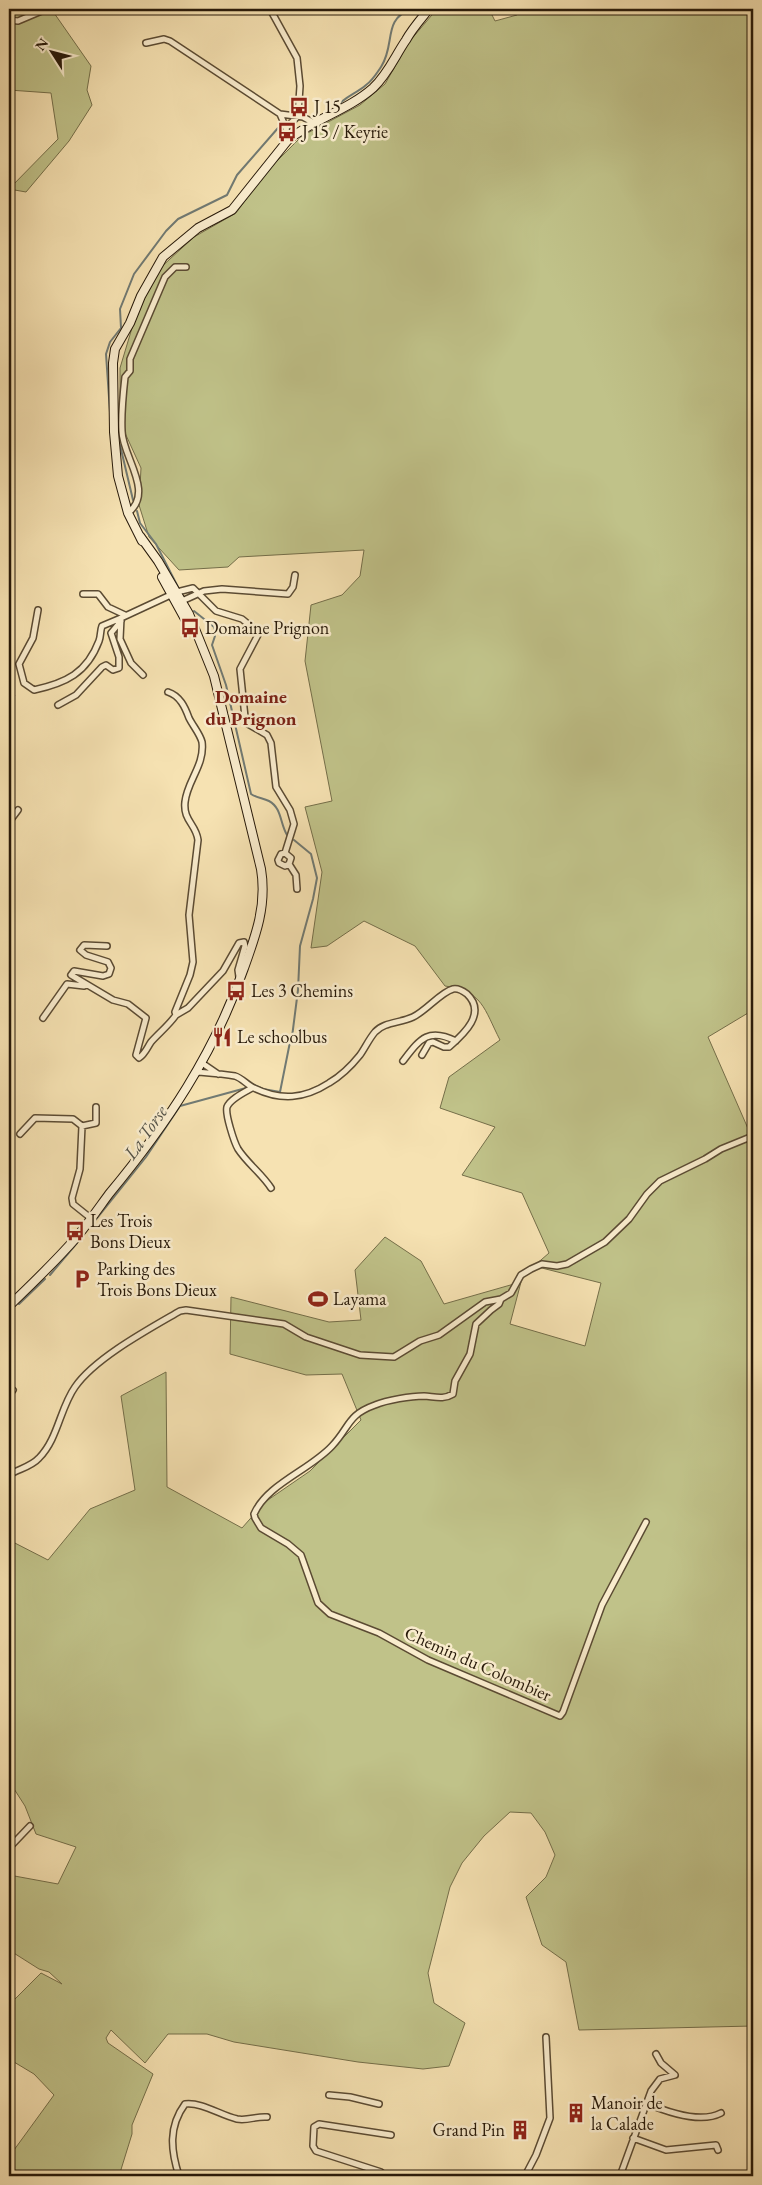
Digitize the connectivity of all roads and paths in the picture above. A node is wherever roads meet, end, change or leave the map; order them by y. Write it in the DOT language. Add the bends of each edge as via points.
graph roads {
  1 [pos="270,9"];
  2 [pos="429,9"];
  3 [pos="44,10"];
  4 [pos="9,20"];
  5 [pos="146,43"];
  6 [pos="280,114"];
  7 [pos="298,116"];
  8 [pos="314,123"];
  9 [pos="286,128"];
  10 [pos="288,140"];
  11 [pos="186,267"];
  12 [pos="118,431"];
  13 [pos="128,513"];
  14 [pos="295,575"];
  15 [pos="177,592"];
  16 [pos="83,594"];
  17 [pos="200,594"];
  18 [pos="185,600"];
  19 [pos="38,610"];
  20 [pos="123,618"];
  21 [pos="206,656"];
  22 [pos="143,674"];
  23 [pos="168,692"];
  24 [pos="58,705"];
  25 [pos="18,810"];
  26 [pos="9,822"];
  27 [pos="285,853"];
  28 [pos="289,864"];
  29 [pos="297,889"];
  30 [pos="107,946"];
  31 [pos="239,983"];
  32 [pos="87,985"];
  33 [pos="176,1016"];
  34 [pos="43,1018"];
  35 [pos="456,1041"];
  36 [pos="422,1055"];
  37 [pos="403,1061"];
  38 [pos="202,1063"];
  39 [pos="198,1071"];
  40 [pos="218,1075"];
  41 [pos="252,1088"];
  42 [pos="96,1108"];
  43 [pos="82,1126"];
  44 [pos="20,1134"];
  45 [pos="753,1136"];
  46 [pos="271,1188"];
  47 [pos="108,1195"];
  48 [pos="88,1216"];
  49 [pos="54,1263"];
  50 [pos="501,1299"];
  51 [pos="9,1306"];
  52 [pos="13,1390"];
  53 [pos="9,1396"];
  54 [pos="9,1475"];
  55 [pos="646,1522"];
  56 [pos="30,1826"];
  57 [pos="9,1848"];
  58 [pos="546,2037"];
  59 [pos="656,2054"];
  60 [pos="329,2096"];
  61 [pos="646,2103"];
  62 [pos="379,2104"];
  63 [pos="721,2113"];
  64 [pos="267,2116"];
  65 [pos="391,2135"];
  66 [pos="633,2138"];
  67 [pos="718,2150"];
  68 [pos="380,2174"];
  69 [pos="179,2176"];
  70 [pos="525,2176"];
  71 [pos="620,2176"];
  1 -- 7 [label="street" via="297,58 300,86"];
  2 -- 8 [label="main road" via="406,38 380,81 348,106"];
  3 -- 4 [label="street" via="18,22"];
  5 -- 6 [label="street" via="164,39 170,42"];
  6 -- 7 [label="street"];
  6 -- 9 [label="street"];
  7 -- 8 [label="street"];
  7 -- 9 [label="street"];
  8 -- 10 [label="main road"];
  9 -- 10 [label="street"];
  10 -- 12 [label="main road" via="232,210 198,228 170,249 156,266 113,356"];
  11 -- 12 [label="street" via="175,267 165,277 130,358"];
  12 -- 13 [label="main road" via="118,476"];
  12 -- 13 [label="street" via="138,484 134,508"];
  13 -- 15 [label="main road"];
  14 -- 17 [label="street" via="288,594 222,589"];
  15 -- 17 [label="street" via="193,588"];
  15 -- 18 [label="main road"];
  15 -- 20 [label="street"];
  15 -- 21 [label="main road"];
  16 -- 20 [label="street" via="98,594"];
  17 -- 18 [label="street"];
  17 -- 27 [label="street" via="216,611 242,619 259,633 240,669 245,717 248,724 267,735 271,743 276,788 290,810 294,824"];
  18 -- 21 [label="main road"];
  19 -- 20 [label="street" via="33,638 20,664 24,683 34,690 75,676 99,642 102,626"];
  20 -- 22 [label="street" via="120,639 131,663"];
  20 -- 24 [label="street" via="111,633 119,668 113,670 102,666 76,696"];
  21 -- 31 [label="main road" via="221,699 263,879 263,910"];
  23 -- 33 [label="street" via="174,694 183,706 201,740 202,751 185,800 185,815 198,840 189,915 193,962"];
  25 -- 26 [label="street"];
  27 -- 28 [label="street" via="291,858"];
  27 -- 28 [label="street" via="278,860 282,865"];
  28 -- 29 [label="street" via="296,875"];
  30 -- 32 [label="street" via="81,947 81,953 106,960 111,968 106,976 73,972 73,978"];
  31 -- 33 [label="street" via="238,970 244,942 239,943 223,971 188,1008"];
  31 -- 38 [label="main road"];
  32 -- 33 [label="street" via="113,1000 128,1004 146,1018 136,1051 139,1058"];
  32 -- 34 [label="street" via="67,984"];
  35 -- 36 [label="street" via="449,1047 429,1043"];
  35 -- 37 [label="street" via="433,1034 422,1039"];
  35 -- 41 [label="street" via="472,1024 475,1013 473,1001 454,989 429,1008 375,1031 360,1055 328,1084 292,1098 276,1097"];
  38 -- 39 [label="main road"];
  38 -- 40 [label="street"];
  39 -- 40 [label="street"];
  39 -- 47 [label="main road" via="170,1116"];
  40 -- 41 [label="street" via="236,1076"];
  41 -- 46 [label="street" via="232,1101 227,1107 227,1117 238,1149"];
  42 -- 43 [label="street" via="96,1123"];
  43 -- 44 [label="street" via="73,1119 35,1118"];
  43 -- 48 [label="street" via="80,1169 72,1198 73,1204"];
  45 -- 50 [label="street" via="721,1148 660,1181 630,1219 605,1242 567,1264 542,1264 531,1269 521,1275 511,1293"];
  47 -- 48 [label="main road"];
  47 -- 49 [label="main road"];
  48 -- 49 [label="main road"];
  49 -- 51 [label="main road"];
  50 -- 54 [label="street" via="485,1302 439,1335 420,1341 394,1357 360,1355 306,1337 284,1324 180,1311 120,1347 82,1379 71,1393 39,1458"];
  50 -- 55 [label="street, Chemin du Colombier" via="500,1304 476,1324 470,1354 456,1377 453,1394 442,1399 423,1396 383,1402 364,1409 352,1418 344,1433 308,1468 264,1498 254,1514 256,1521 303,1558 318,1604 330,1614 560,1716 602,1605"];
  52 -- 53 [label="street"];
  56 -- 57 [label="street"];
  58 -- 70 [label="street" via="550,2118"];
  59 -- 61 [label="street" via="674,2075 655,2084"];
  60 -- 62 [label="street"];
  61 -- 63 [label="street" via="701,2118 713,2118"];
  61 -- 66 [label="street"];
  64 -- 69 [label="street" via="239,2119 193,2103 185,2104 173,2128 174,2160"];
  65 -- 68 [label="street" via="319,2124 314,2127 313,2146 316,2151"];
  66 -- 67 [label="street" via="666,2150 716,2145"];
  66 -- 71 [label="street"];
}
